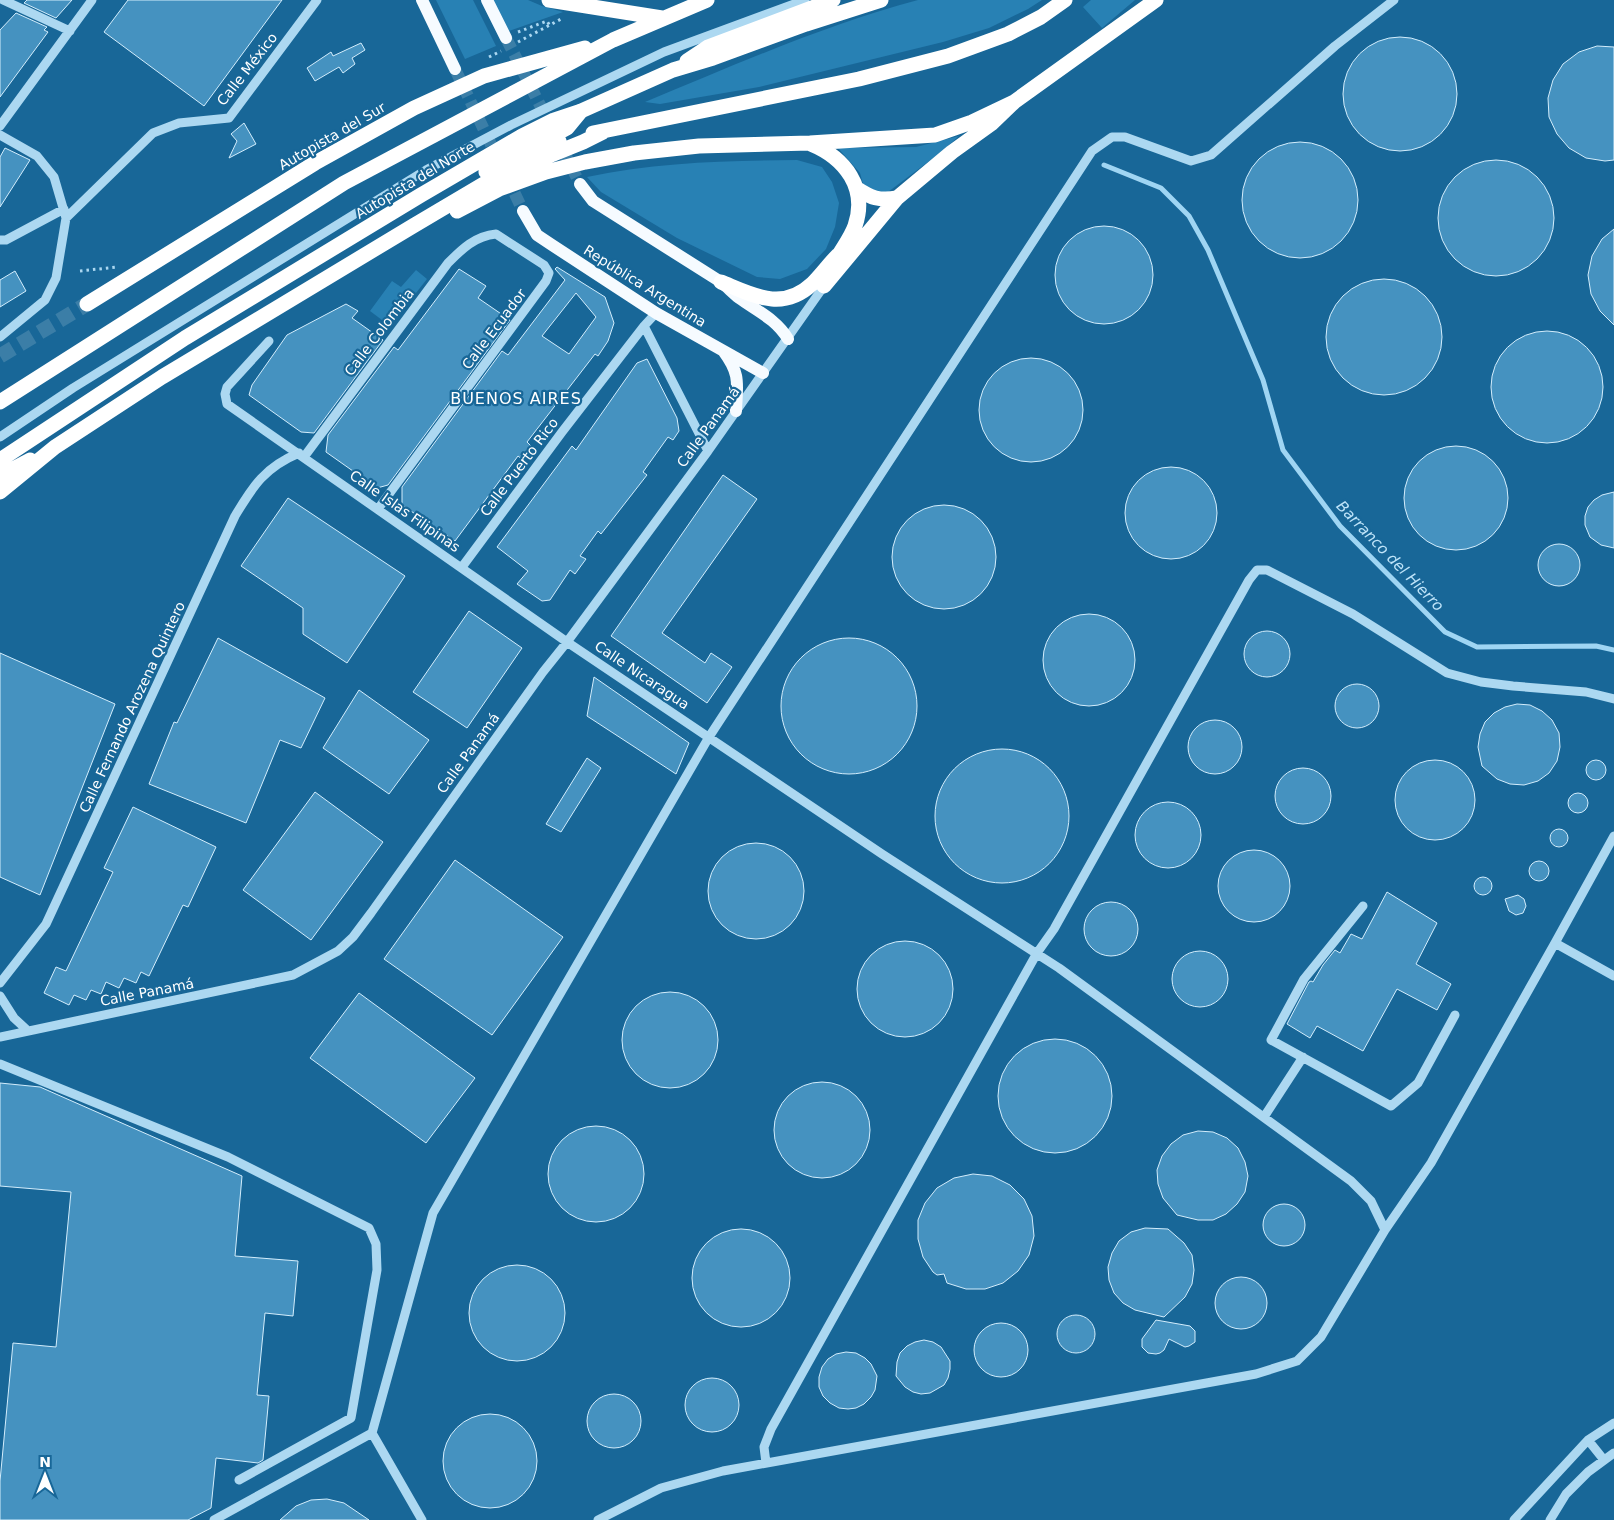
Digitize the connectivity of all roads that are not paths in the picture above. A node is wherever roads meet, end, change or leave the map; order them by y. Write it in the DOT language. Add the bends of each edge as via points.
graph roads {
  1 [pos="3,0"];
  2 [pos="92,0"];
  3 [pos="317,0"];
  4 [pos="422,0"];
  5 [pos="487,0"];
  6 [pos="549,0"];
  7 [pos="707,0"];
  8 [pos="804,0"];
  9 [pos="833,0"];
  10 [pos="881,0"];
  11 [pos="1065,0"];
  12 [pos="1156,0"];
  13 [pos="1394,0"];
  14 [pos="662,18"];
  15 [pos="70,31"];
  16 [pos="506,38"];
  17 [pos="613,40"];
  18 [pos="455,69"];
  19 [pos="673,70"];
  20 [pos="1014,102"];
  21 [pos="581,111"];
  22 [pos="0,126"];
  23 [pos="603,132"];
  24 [pos="0,135"];
  25 [pos="810,143"];
  26 [pos="519,154"];
  27 [pos="580,184"];
  28 [pos="856,188"];
  29 [pos="897,198"];
  30 [pos="523,211"];
  31 [pos="65,214"];
  32 [pos="413,226"];
  33 [pos="487,235"];
  34 [pos="0,240"];
  35 [pos="839,254"];
  36 [pos="721,282"];
  37 [pos="824,286"];
  38 [pos="87,304"];
  39 [pos="656,313"];
  40 [pos="644,326"];
  41 [pos="0,337"];
  42 [pos="788,339"];
  43 [pos="269,341"];
  44 [pos="722,350"];
  45 [pos="763,373"];
  46 [pos="25,386"];
  47 [pos="0,396"];
  48 [pos="0,402"];
  49 [pos="736,411"];
  50 [pos="0,437"];
  51 [pos="55,447"];
  52 [pos="708,451"];
  53 [pos="301,455"];
  54 [pos="0,460"];
  55 [pos="0,476"];
  56 [pos="0,492"];
  57 [pos="378,509"];
  58 [pos="462,568"];
  59 [pos="567,642"];
  60 [pos="1614,699"];
  61 [pos="710,737"];
  62 [pos="1614,836"];
  63 [pos="1363,906"];
  64 [pos="1555,943"];
  65 [pos="1037,952"];
  66 [pos="1614,976"];
  67 [pos="0,983"];
  68 [pos="0,996"];
  69 [pos="1455,1015"];
  70 [pos="27,1030"];
  71 [pos="0,1037"];
  72 [pos="1303,1057"];
  73 [pos="0,1064"];
  74 [pos="1264,1117"];
  75 [pos="1385,1230"];
  76 [pos="1614,1423"];
  77 [pos="372,1433"];
  78 [pos="1588,1440"];
  79 [pos="1614,1452"];
  80 [pos="1604,1460"];
  81 [pos="766,1463"];
  82 [pos="239,1480"];
  83 [pos="214,1520"];
  84 [pos="422,1520"];
  85 [pos="598,1520"];
  86 [pos="1514,1520"];
  87 [pos="1550,1520"];
  1 -- 15 [label="street"];
  2 -- 15 [label="street"];
  3 -- 31 [label="street, Calle México" via="229,118 179,123 153,133"];
  4 -- 18 [label="main road"];
  5 -- 16 [label="main road"];
  6 -- 14 [label="highway"];
  7 -- 14 [label="highway, Autopista del Norte"];
  8 -- 50 [label="street" via="664,52 510,125 426,170 73,388"];
  9 -- 19 [label="highway" via="708,46"];
  10 -- 19 [label="highway, Autopista del Norte"];
  11 -- 23 [label="highway" via="1008,34 948,56 859,79"];
  12 -- 20 [label="highway"];
  13 -- 61 [label="street" via="1335,46 1211,155 1191,161 1125,137 1112,137 1092,151"];
  14 -- 17 [label="highway, Autopista del Norte"];
  15 -- 22 [label="street"];
  17 -- 38 [label="highway, Autopista del Sur" via="484,76 414,108 315,163"];
  17 -- 46 [label="highway, Autopista del Norte" via="344,183"];
  19 -- 21 [label="highway, Autopista del Norte"];
  20 -- 25 [label="highway" via="935,135"];
  20 -- 29 [label="highway"];
  21 -- 26 [label="highway" via="567,128"];
  21 -- 54 [label="highway, Autopista del Norte" via="530,132 421,195 185,338"];
  23 -- 26 [label="highway" via="582,134"];
  23 -- 32 [label="highway" via="494,178"];
  24 -- 31 [label="street" via="37,156 54,177"];
  25 -- 28 [label="highway" via="838,159"];
  25 -- 32 [label="highway" via="699,146 634,152 585,162 499,189 454,212"];
  26 -- 32 [label="highway" via="443,196"];
  27 -- 36 [label="main road" via="593,202"];
  28 -- 29 [label="highway" via="885,200"];
  28 -- 35 [label="highway" via="855,227"];
  29 -- 37 [label="highway"];
  30 -- 39 [label="main road, República Argentina" via="538,235"];
  31 -- 34 [label="street, Calle México"];
  31 -- 41 [label="street" via="56,278 45,300"];
  32 -- 51 [label="highway" via="162,377"];
  33 -- 53 [label="street, Calle Colombia" via="463,247 448,263"];
  33 -- 57 [label="street, Calle Ecuador" via="496,234 544,265 549,273 546,281"];
  35 -- 36 [label="highway" via="811,284 797,295 783,300 756,296"];
  35 -- 37 [label="highway"];
  36 -- 42 [label="main road" via="771,319"];
  37 -- 42 [label="street, Calle Panamá"];
  39 -- 40 [label="street, Calle Puerto Rico"];
  39 -- 44 [label="main road, República Argentina"];
  40 -- 52 [label="street"];
  40 -- 58 [label="street, Calle Puerto Rico"];
  42 -- 45 [label="street, Calle Panamá"];
  43 -- 53 [label="street, Calle Islas Filipinas" via="227,387 227,404"];
  44 -- 45 [label="main road, República Argentina"];
  44 -- 49 [label="main road" via="735,368 738,381"];
  45 -- 49 [label="street, Calle Panamá"];
  46 -- 47 [label="highway"];
  46 -- 48 [label="highway, Autopista del Norte"];
  49 -- 52 [label="street, Calle Panamá"];
  51 -- 55 [label="highway"];
  51 -- 56 [label="highway"];
  52 -- 59 [label="street, Calle Panamá"];
  53 -- 57 [label="street, Calle Islas Filipinas"];
  53 -- 67 [label="street, Calle Fernando Arozena Quintero" via="285,458 261,477 235,516 46,924"];
  57 -- 58 [label="street, Calle Islas Filipinas"];
  58 -- 59 [label="street, Calle Islas Filipinas"];
  59 -- 61 [label="street, Calle Nicaragua"];
  59 -- 70 [label="street, Calle Panamá" via="371,913 338,951 293,976"];
  60 -- 65 [label="street" via="1586,692 1481,682 1447,673 1353,614 1267,570 1257,570 1054,929"];
  61 -- 65 [label="street, Calle Nicaragua" via="882,854"];
  61 -- 77 [label="street" via="433,1213"];
  62 -- 64 [label="street"];
  63 -- 72 [label="street" via="1304,979 1271,1040"];
  64 -- 66 [label="street"];
  64 -- 75 [label="street" via="1430,1162"];
  65 -- 74 [label="street, Calle Nicaragua"];
  65 -- 81 [label="street" via="771,1429 764,1447"];
  68 -- 70 [label="street" via="14,1018"];
  69 -- 72 [label="street" via="1418,1083 1391,1106"];
  70 -- 71 [label="street, Calle Panamá"];
  72 -- 74 [label="street"];
  73 -- 82 [label="street" via="228,1157 369,1228 376,1244 377,1270 351,1418"];
  74 -- 75 [label="street, Calle Nicaragua" via="1352,1181 1371,1200"];
  75 -- 81 [label="street" via="1321,1337 1297,1361 1256,1374"];
  76 -- 78 [label="street"];
  77 -- 83 [label="street"];
  77 -- 84 [label="street"];
  78 -- 80 [label="street"];
  78 -- 86 [label="street"];
  79 -- 80 [label="street"];
  80 -- 87 [label="street" via="1566,1494"];
  81 -- 85 [label="street" via="661,1488"];
}
